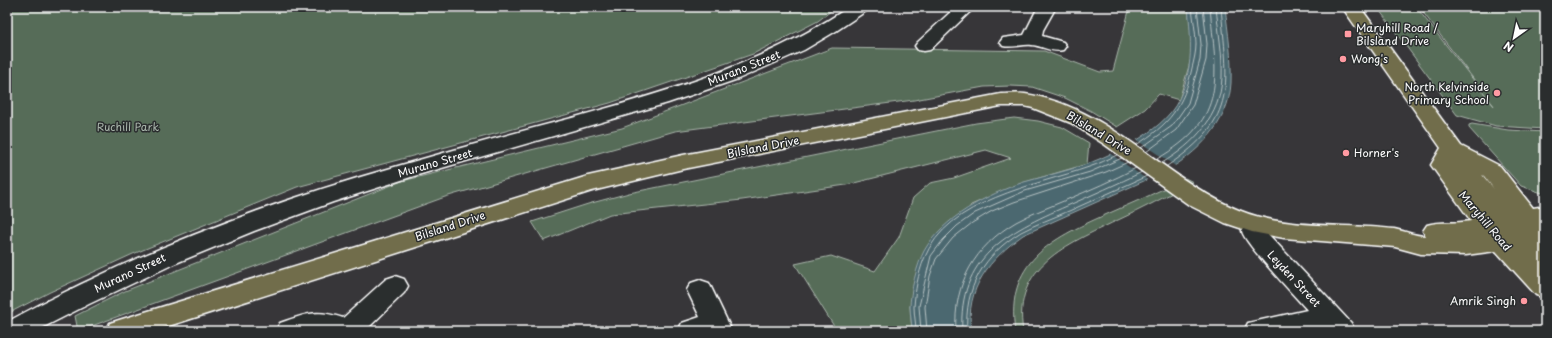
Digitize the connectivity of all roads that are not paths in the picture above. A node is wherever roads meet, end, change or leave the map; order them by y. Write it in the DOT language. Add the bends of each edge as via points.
graph roads {
  1 [pos="860,7"];
  2 [pos="966,7"];
  3 [pos="1047,7"];
  4 [pos="1351,7"];
  5 [pos="1032,39"];
  6 [pos="1009,42"];
  7 [pos="924,46"];
  8 [pos="1057,46"];
  9 [pos="1451,149"];
  10 [pos="1254,224"];
  11 [pos="1525,231"];
  12 [pos="1545,264"];
  13 [pos="395,286"];
  14 [pos="1545,288"];
  15 [pos="700,290"];
  16 [pos="1335,323"];
  17 [pos="708,328"];
  18 [pos="345,330"];
  19 [pos="13,331"];
  20 [pos="119,331"];
  21 [pos="289,331"];
  22 [pos="1257,331"];
  1 -- 19 [label="street, Murano Street" via="788,50 718,80 613,113 368,182 254,222 149,264"];
  2 -- 7 [label="street" via="950,33"];
  3 -- 5 [label="street" via="1034,30"];
  4 -- 9 [label="main road, Maryhill Road"];
  5 -- 6 [label="street"];
  5 -- 8 [label="street"];
  9 -- 11 [label="main road, Maryhill Road" via="1492,171"];
  9 -- 11 [label="main road, Maryhill Road" via="1442,165"];
  10 -- 11 [label="main road, Bilsland Drive" via="1284,230 1466,246"];
  10 -- 16 [label="street, Leyden Street" via="1254,232 1260,241"];
  10 -- 20 [label="main road, Bilsland Drive" via="1228,215 1197,199 1111,138 1071,116 1038,103 1001,100 699,159 588,184"];
  11 -- 12 [label="main road"];
  11 -- 14 [label="main road, Maryhill Road"];
  13 -- 18 [label="street" via="359,321"];
  15 -- 17 [label="street"];
  16 -- 22 [label="street"];
  18 -- 21 [label="street" via="329,322 320,322"];
}
